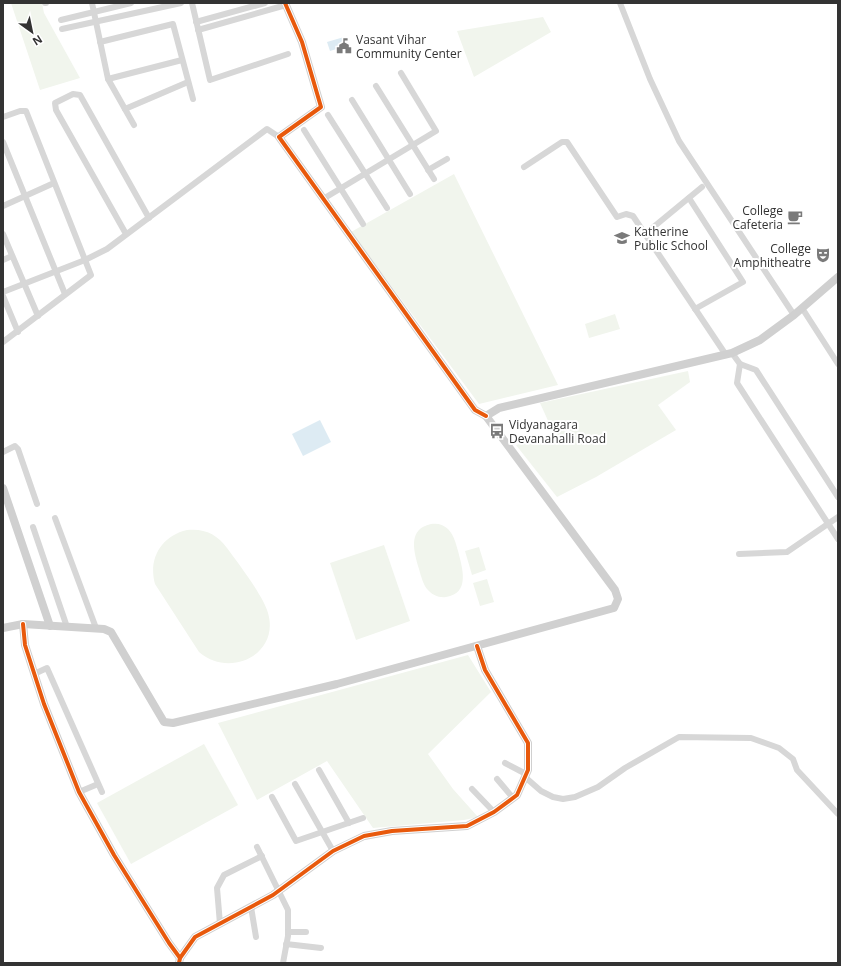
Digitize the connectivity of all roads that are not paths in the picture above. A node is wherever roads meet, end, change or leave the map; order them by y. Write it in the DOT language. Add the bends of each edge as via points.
graph roads {
  1 [pos="92,3"];
  2 [pos="132,3"];
  3 [pos="181,3"];
  4 [pos="192,3"];
  5 [pos="265,3"];
  6 [pos="620,3"];
  7 [pos="285,4"];
  8 [pos="94,12"];
  9 [pos="61,20"];
  10 [pos="96,22"];
  11 [pos="196,22"];
  12 [pos="62,30"];
  13 [pos="198,30"];
  14 [pos="100,42"];
  15 [pos="288,54"];
  16 [pos="182,60"];
  17 [pos="401,73"];
  18 [pos="108,79"];
  19 [pos="188,82"];
  20 [pos="376,86"];
  21 [pos="192,99"];
  22 [pos="352,100"];
  23 [pos="125,109"];
  24 [pos="328,115"];
  25 [pos="3,117"];
  26 [pos="134,125"];
  27 [pos="304,130"];
  28 [pos="279,137"];
  29 [pos="3,142"];
  30 [pos="413,145"];
  31 [pos="389,159"];
  32 [pos="447,159"];
  33 [pos="524,167"];
  34 [pos="428,170"];
  35 [pos="365,174"];
  36 [pos="434,179"];
  37 [pos="54,183"];
  38 [pos="340,188"];
  39 [pos="702,188"];
  40 [pos="410,194"];
  41 [pos="25,196"];
  42 [pos="689,198"];
  43 [pos="323,199"];
  44 [pos="3,206"];
  45 [pos="387,208"];
  46 [pos="150,218"];
  47 [pos="363,224"];
  48 [pos="3,234"];
  49 [pos="126,234"];
  50 [pos="645,234"];
  51 [pos="12,256"];
  52 [pos="3,260"];
  53 [pos="85,260"];
  54 [pos="55,270"];
  55 [pos="838,277"];
  56 [pos="24,282"];
  57 [pos="3,292"];
  58 [pos="65,294"];
  59 [pos="3,296"];
  60 [pos="695,308"];
  61 [pos="802,308"];
  62 [pos="794,315"];
  63 [pos="38,316"];
  64 [pos="18,332"];
  65 [pos="3,342"];
  66 [pos="729,354"];
  67 [pos="740,364"];
  68 [pos="838,364"];
  69 [pos="486,416"];
  70 [pos="3,452"];
  71 [pos="3,488"];
  72 [pos="838,497"];
  73 [pos="36,504"];
  74 [pos="838,517"];
  75 [pos="55,518"];
  76 [pos="828,523"];
  77 [pos="33,527"];
  78 [pos="838,539"];
  79 [pos="739,554"];
  80 [pos="23,624"];
  81 [pos="50,626"];
  82 [pos="66,627"];
  83 [pos="3,628"];
  84 [pos="96,628"];
  85 [pos="477,646"];
  86 [pos="34,674"];
  87 [pos="505,763"];
  88 [pos="319,770"];
  89 [pos="526,776"];
  90 [pos="497,779"];
  91 [pos="98,784"];
  92 [pos="295,784"];
  93 [pos="472,789"];
  94 [pos="79,792"];
  95 [pos="102,792"];
  96 [pos="272,797"];
  97 [pos="514,798"];
  98 [pos="494,812"];
  99 [pos="838,814"];
  100 [pos="363,818"];
  101 [pos="349,823"];
  102 [pos="323,833"];
  103 [pos="257,847"];
  104 [pos="334,851"];
  105 [pos="262,856"];
  106 [pos="279,890"];
  107 [pos="251,907"];
  108 [pos="220,924"];
  109 [pos="288,932"];
  110 [pos="306,932"];
  111 [pos="256,937"];
  112 [pos="286,944"];
  113 [pos="189,945"];
  114 [pos="172,948"];
  115 [pos="321,948"];
  116 [pos="180,961"];
  117 [pos="283,963"];
  1 -- 8 [label="street"];
  2 -- 8 [label="street"];
  3 -- 10 [label="street"];
  4 -- 11 [label="street"];
  5 -- 11 [label="street"];
  6 -- 62 [label="street" via="650,79 679,141"];
  7 -- 13 [label="street"];
  7 -- 28 [label="street" via="302,42 321,107"];
  8 -- 9 [label="street"];
  8 -- 10 [label="street"];
  10 -- 12 [label="street"];
  10 -- 14 [label="street"];
  11 -- 13 [label="street"];
  13 -- 15 [label="street" via="210,80"];
  14 -- 16 [label="street" via="173,24"];
  14 -- 18 [label="street"];
  16 -- 18 [label="street"];
  16 -- 19 [label="street"];
  17 -- 30 [label="street" via="436,131"];
  18 -- 23 [label="street"];
  19 -- 21 [label="street"];
  19 -- 23 [label="street"];
  20 -- 30 [label="street"];
  22 -- 31 [label="street"];
  23 -- 26 [label="street"];
  24 -- 35 [label="street"];
  25 -- 37 [label="street" via="26,111"];
  27 -- 38 [label="street"];
  28 -- 43 [label="street"];
  28 -- 46 [label="street" via="267,129"];
  29 -- 41 [label="street"];
  30 -- 31 [label="street"];
  30 -- 34 [label="street"];
  31 -- 35 [label="street"];
  31 -- 40 [label="street"];
  32 -- 34 [label="street"];
  33 -- 50 [label="street" via="566,141 617,217 626,214 634,216"];
  34 -- 36 [label="street"];
  35 -- 38 [label="street"];
  35 -- 45 [label="street"];
  37 -- 41 [label="street"];
  37 -- 53 [label="street"];
  38 -- 43 [label="street"];
  38 -- 47 [label="street"];
  39 -- 42 [label="street"];
  41 -- 44 [label="street"];
  41 -- 54 [label="street"];
  42 -- 50 [label="street"];
  42 -- 60 [label="street" via="743,282"];
  43 -- 69 [label="street" via="475,410"];
  46 -- 49 [label="street"];
  46 -- 49 [label="street" via="80,95 73,94 55,103 56,110"];
  48 -- 51 [label="street"];
  49 -- 53 [label="street" via="107,249"];
  50 -- 60 [label="street"];
  51 -- 52 [label="street"];
  51 -- 56 [label="street"];
  53 -- 54 [label="street"];
  53 -- 58 [label="street" via="91,276"];
  54 -- 56 [label="street"];
  54 -- 58 [label="street"];
  55 -- 61 [label="street"];
  56 -- 57 [label="street"];
  56 -- 63 [label="street"];
  58 -- 63 [label="street"];
  59 -- 64 [label="street"];
  60 -- 66 [label="street"];
  61 -- 62 [label="street"];
  61 -- 68 [label="street"];
  62 -- 66 [label="street" via="760,340"];
  63 -- 64 [label="street"];
  64 -- 65 [label="street"];
  66 -- 67 [label="street"];
  66 -- 69 [label="street" via="499,408"];
  67 -- 72 [label="street" via="756,370"];
  67 -- 76 [label="street" via="737,383"];
  69 -- 85 [label="street" via="615,590 618,599 614,608"];
  70 -- 73 [label="street" via="15,446 18,449"];
  71 -- 81 [label="street"];
  74 -- 76 [label="street"];
  75 -- 84 [label="street"];
  76 -- 78 [label="street"];
  76 -- 79 [label="street" via="787,552"];
  77 -- 82 [label="street"];
  80 -- 81 [label="street"];
  80 -- 83 [label="street"];
  80 -- 86 [label="street" via="25,644"];
  81 -- 82 [label="street"];
  82 -- 84 [label="street"];
  84 -- 85 [label="street" via="111,632 164,722 173,723 337,684"];
  85 -- 89 [label="street" via="485,670 528,743"];
  86 -- 91 [label="street" via="47,668"];
  86 -- 94 [label="street"];
  87 -- 89 [label="street"];
  88 -- 101 [label="street"];
  89 -- 97 [label="street"];
  89 -- 99 [label="street" via="541,791 553,797 575,797 598,787 679,737 751,738 779,748 794,759 797,770"];
  90 -- 97 [label="street"];
  91 -- 94 [label="street"];
  91 -- 95 [label="street"];
  92 -- 102 [label="street"];
  93 -- 98 [label="street"];
  94 -- 114 [label="street" via="114,855"];
  96 -- 102 [label="street" via="296,841"];
  97 -- 98 [label="street"];
  98 -- 104 [label="street" via="467,826 364,836"];
  100 -- 101 [label="street"];
  101 -- 102 [label="street"];
  102 -- 104 [label="street"];
  103 -- 105 [label="street"];
  104 -- 106 [label="street"];
  105 -- 106 [label="street"];
  105 -- 108 [label="street" via="224,875 217,888"];
  106 -- 107 [label="street"];
  106 -- 109 [label="street" via="288,910"];
  107 -- 108 [label="street"];
  107 -- 111 [label="street"];
  108 -- 113 [label="street" via="195,937"];
  109 -- 110 [label="street"];
  109 -- 112 [label="street"];
  112 -- 115 [label="street"];
  112 -- 117 [label="street"];
  113 -- 114 [label="street"];
  113 -- 116 [label="street"];
  114 -- 116 [label="street"];
}
